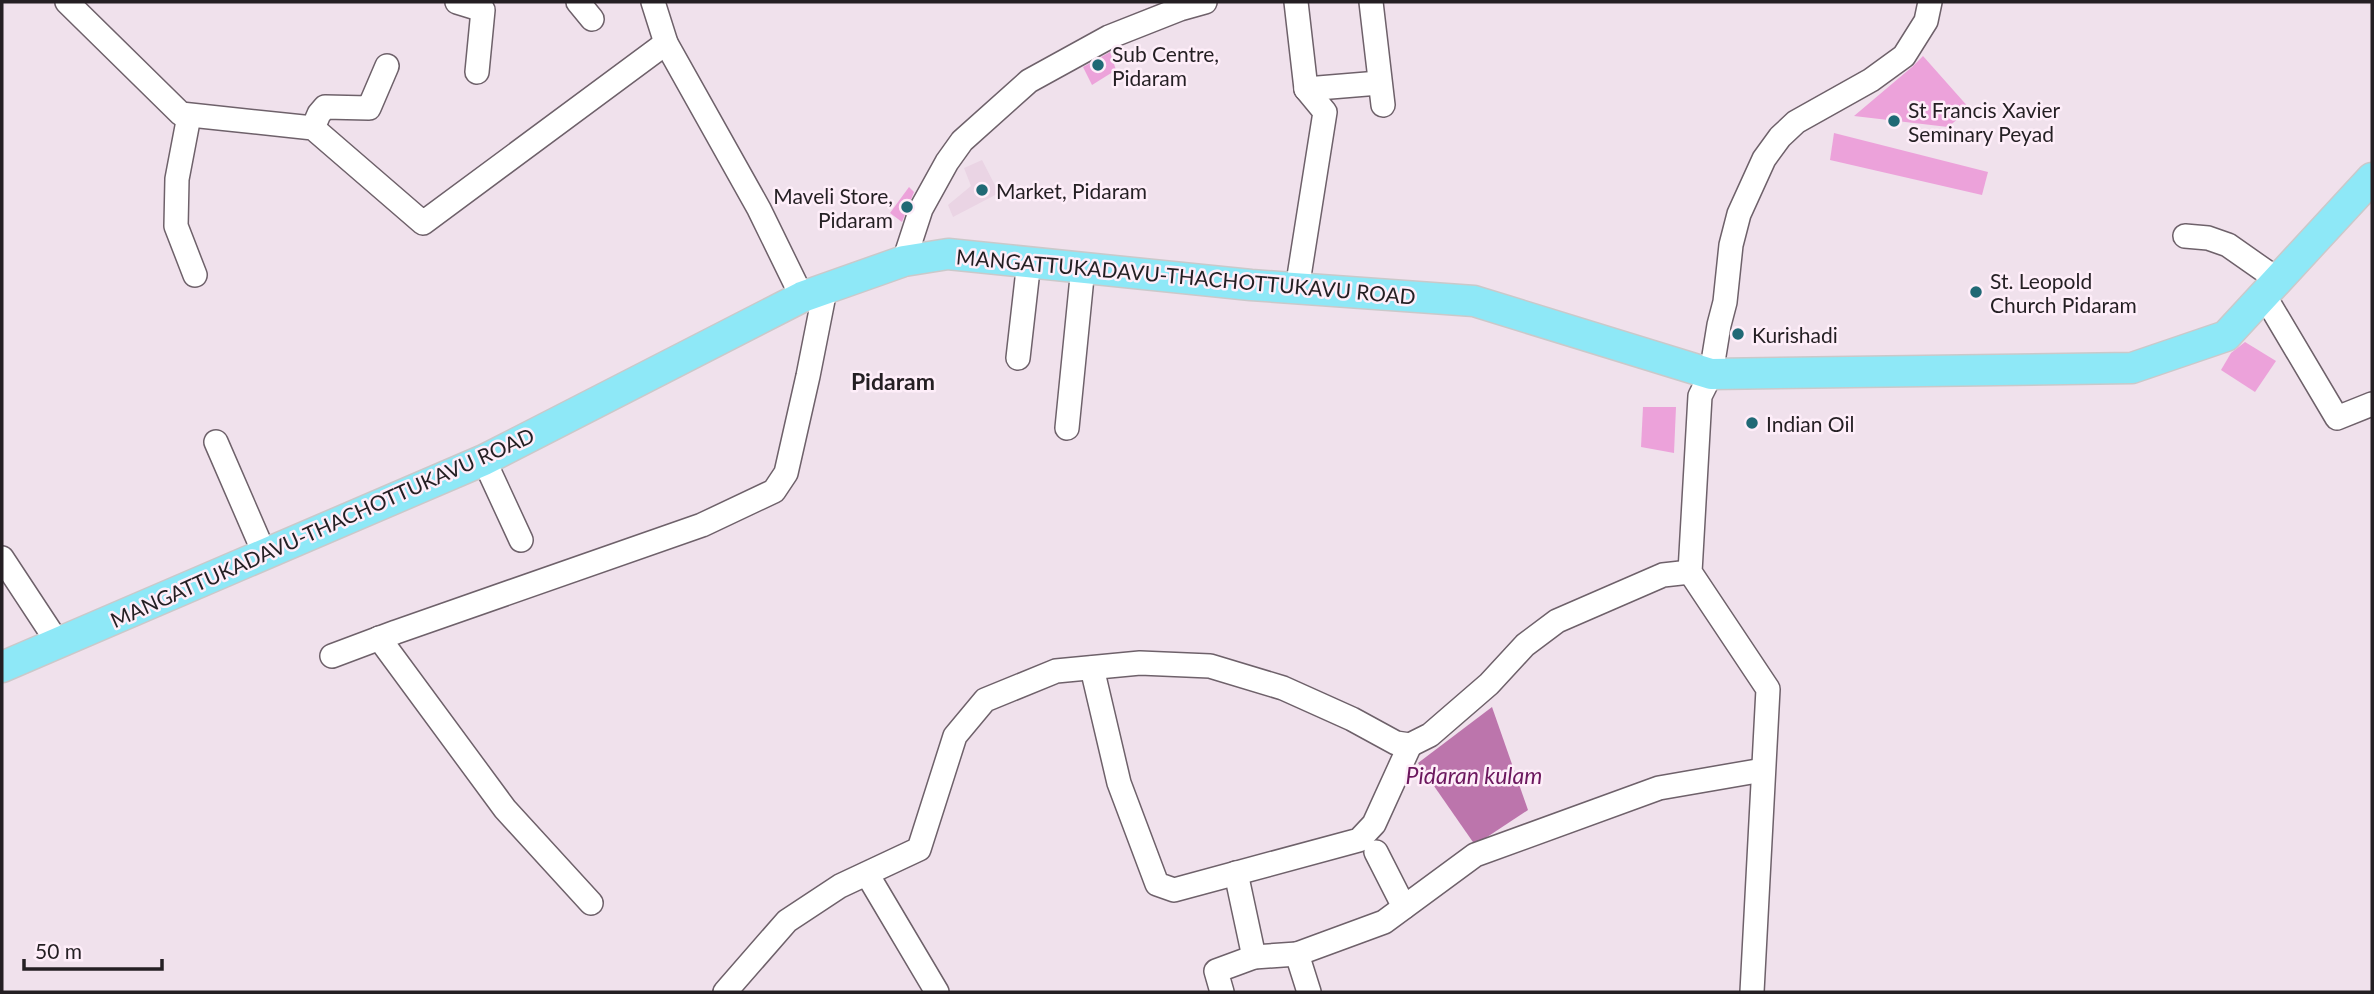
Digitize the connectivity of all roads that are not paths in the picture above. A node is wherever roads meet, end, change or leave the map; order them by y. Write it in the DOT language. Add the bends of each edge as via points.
graph roads {
  1 [pos="66,2"];
  2 [pos="457,2"];
  3 [pos="653,2"];
  4 [pos="1205,2"];
  5 [pos="1296,2"];
  6 [pos="1371,2"];
  7 [pos="1930,2"];
  8 [pos="666,43"];
  9 [pos="387,66"];
  10 [pos="477,72"];
  11 [pos="1306,89"];
  12 [pos="189,116"];
  13 [pos="313,128"];
  14 [pos="2372,177"];
  15 [pos="2185,236"];
  16 [pos="904,261"];
  17 [pos="1029,261"];
  18 [pos="1083,267"];
  19 [pos="195,275"];
  20 [pos="2271,287"];
  21 [pos="1297,289"];
  22 [pos="814,293"];
  23 [pos="1018,358"];
  24 [pos="1711,374"];
  25 [pos="2372,404"];
  26 [pos="1067,428"];
  27 [pos="216,442"];
  28 [pos="484,460"];
  29 [pos="521,540"];
  30 [pos="265,555"];
  31 [pos="2,558"];
  32 [pos="1690,572"];
  33 [pos="379,638"];
  34 [pos="58,643"];
  35 [pos="332,656"];
  36 [pos="2,667"];
  37 [pos="1092,668"];
  38 [pos="1410,745"];
  39 [pos="1763,770"];
  40 [pos="1376,852"];
  41 [pos="1236,873"];
  42 [pos="867,874"];
  43 [pos="591,903"];
  44 [pos="1404,907"];
  45 [pos="1297,954"];
  46 [pos="1254,957"];
  47 [pos="725,992"];
  48 [pos="937,992"];
  49 [pos="1222,992"];
  50 [pos="1309,992"];
  51 [pos="1752,992"];
  1 -- 12 [label="street" via="181,114"];
  2 -- 10 [label="street" via="483,10"];
  3 -- 8 [label="street"];
  4 -- 16 [label="street" via="1109,37 1028,81 962,141 947,162 921,209"];
  5 -- 11 [label="street"];
  6 -- 11 [label="street" via="1381,94"];
  7 -- 24 [label="street" via="1926,21 1903,55 1871,80 1796,122 1764,159 1739,214 1731,245"];
  8 -- 13 [label="street" via="423,223"];
  8 -- 22 [label="street" via="760,209"];
  9 -- 13 [label="street" via="369,108 325,107"];
  11 -- 21 [label="street" via="1325,112"];
  12 -- 13 [label="street"];
  12 -- 19 [label="street" via="177,179 176,226"];
  14 -- 20 [label="main road, MANGATTUKADAVU-THACHOTTUKAVU ROAD"];
  15 -- 20 [label="street" via="2228,245"];
  16 -- 17 [label="main road, MANGATTUKADAVU-THACHOTTUKAVU ROAD" via="948,254"];
  16 -- 22 [label="main road, MANGATTUKADAVU-THACHOTTUKAVU ROAD"];
  17 -- 18 [label="main road, MANGATTUKADAVU-THACHOTTUKAVU ROAD"];
  17 -- 23 [label="street"];
  18 -- 21 [label="main road, MANGATTUKADAVU-THACHOTTUKAVU ROAD"];
  18 -- 26 [label="street"];
  20 -- 24 [label="main road, MANGATTUKADAVU-THACHOTTUKAVU ROAD" via="2226,336 2132,368"];
  20 -- 25 [label="street" via="2337,418"];
  21 -- 24 [label="main road, MANGATTUKADAVU-THACHOTTUKAVU ROAD" via="1475,301"];
  22 -- 28 [label="main road, MANGATTUKADAVU-THACHOTTUKAVU ROAD"];
  22 -- 33 [label="street" via="808,376 786,473 774,491 702,525"];
  24 -- 32 [label="street" via="1700,396"];
  27 -- 30 [label="street"];
  28 -- 29 [label="street"];
  28 -- 30 [label="main road, MANGATTUKADAVU-THACHOTTUKAVU ROAD"];
  30 -- 34 [label="main road, MANGATTUKADAVU-THACHOTTUKAVU ROAD"];
  31 -- 34 [label="street"];
  32 -- 38 [label="street" via="1663,575 1557,621 1524,645 1489,684 1430,735"];
  32 -- 39 [label="street" via="1768,689"];
  33 -- 35 [label="street"];
  33 -- 43 [label="street" via="505,809"];
  34 -- 36 [label="main road, MANGATTUKADAVU-THACHOTTUKAVU ROAD"];
  37 -- 38 [label="street" via="1140,663 1210,666 1283,688 1396,743"];
  37 -- 41 [label="street" via="1119,783 1157,884 1174,890"];
  37 -- 42 [label="street" via="1056,671 985,700 954,736 919,849"];
  38 -- 41 [label="street" via="1374,824 1359,840"];
  39 -- 44 [label="street" via="1659,788 1475,855"];
  39 -- 51 [label="street"];
  40 -- 44 [label="street"];
  41 -- 46 [label="street"];
  42 -- 47 [label="street" via="788,921"];
  42 -- 48 [label="street"];
  44 -- 45 [label="street" via="1384,922"];
  45 -- 46 [label="street"];
  45 -- 50 [label="street"];
  46 -- 49 [label="street" via="1216,971"];
}
